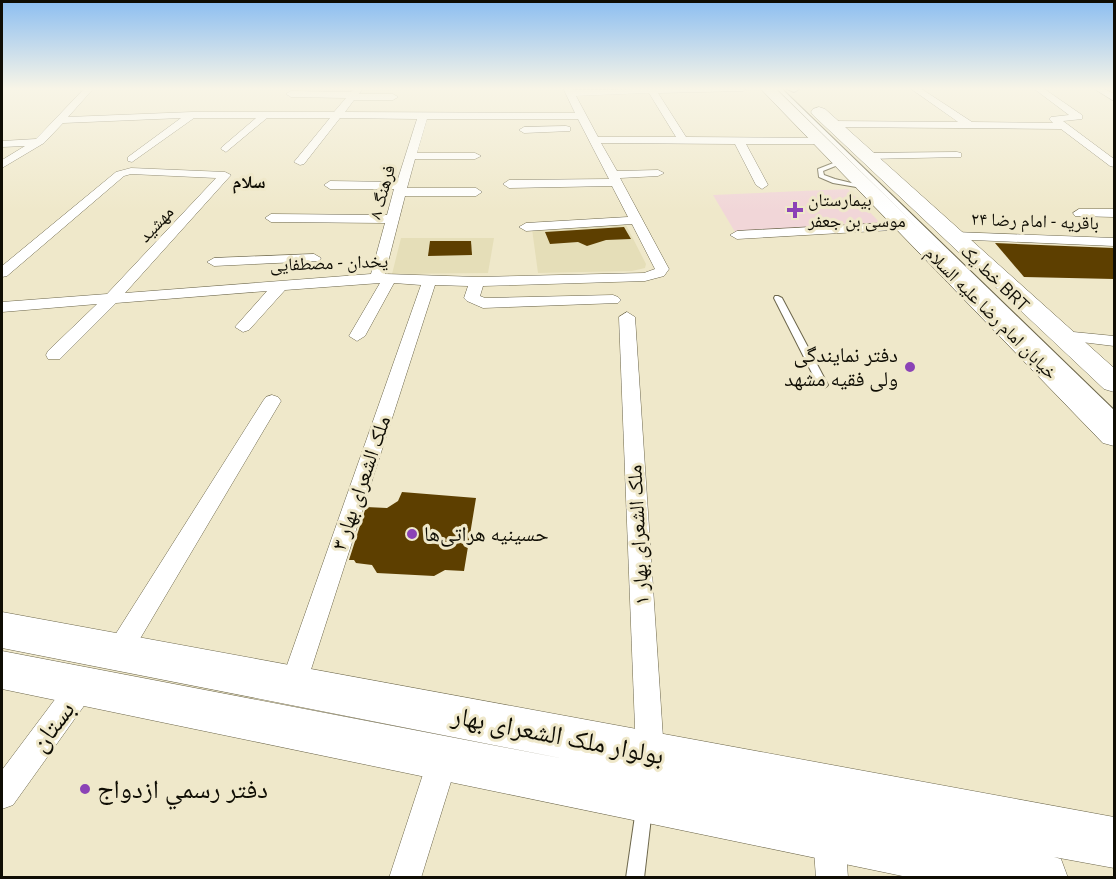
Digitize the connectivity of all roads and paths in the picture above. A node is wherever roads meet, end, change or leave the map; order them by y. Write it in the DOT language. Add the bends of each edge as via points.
graph roads {
  1 [pos="51,129"];
  2 [pos="175,129"];
  3 [pos="249,129"];
  4 [pos="326,129"];
  5 [pos="419,129"];
  6 [pos="555,129"];
  7 [pos="589,129"];
  8 [pos="676,129"];
  9 [pos="821,129"];
  10 [pos="822,129"];
  11 [pos="822,129"];
  12 [pos="824,129"];
  13 [pos="887,129"];
  14 [pos="1066,129"];
  15 [pos="524,130"];
  16 [pos="826,132"];
  17 [pos="595,140"];
  18 [pos="683,140"];
  19 [pos="40,141"];
  20 [pos="739,141"];
  21 [pos="2,144"];
  22 [pos="226,149"];
  23 [pos="957,155"];
  24 [pos="1102,155"];
  25 [pos="411,156"];
  26 [pos="475,156"];
  27 [pos="867,156"];
  28 [pos="1114,156"];
  29 [pos="132,159"];
  30 [pos="300,162"];
  31 [pos="1114,164"];
  32 [pos="2,165"];
  33 [pos="658,173"];
  34 [pos="616,178"];
  35 [pos="509,184"];
  36 [pos="330,185"];
  37 [pos="762,185"];
  38 [pos="400,189"];
  39 [pos="476,192"];
  40 [pos="1079,213"];
  41 [pos="1114,213"];
  42 [pos="271,218"];
  43 [pos="393,219"];
  44 [pos="638,220"];
  45 [pos="905,226"];
  46 [pos="526,227"];
  47 [pos="737,235"];
  48 [pos="954,236"];
  49 [pos="1114,242"];
  50 [pos="314,258"];
  51 [pos="269,260"];
  52 [pos="214,262"];
  53 [pos="2,273"];
  54 [pos="383,279"];
  55 [pos="477,281"];
  56 [pos="429,282"];
  57 [pos="281,285"];
  58 [pos="259,286"];
  59 [pos="112,298"];
  60 [pos="778,298"];
  61 [pos="2,307"];
  62 [pos="243,327"];
  63 [pos="357,336"];
  64 [pos="1063,336"];
  65 [pos="1114,341"];
  66 [pos="54,355"];
  67 [pos="1114,383"];
  68 [pos="824,385"];
  69 [pos="272,400"];
  70 [pos="1114,408"];
  71 [pos="1114,415"];
  72 [pos="1114,436"];
  73 [pos="2,630"];
  74 [pos="118,651"];
  75 [pos="2,670"];
  76 [pos="293,685"];
  77 [pos="81,687"];
  78 [pos="650,753"];
  79 [pos="442,759"];
  80 [pos="2,794"];
  81 [pos="645,800"];
  82 [pos="1003,820"];
  83 [pos="1114,843"];
  84 [pos="831,857"];
  85 [pos="1029,876"];
  86 [pos="405,878"];
  87 [pos="635,878"];
  1 -- 19 [label="street"];
  2 -- 29 [label="street"];
  3 -- 22 [label="street"];
  4 -- 30 [label="street"];
  5 -- 25 [label="street, فرهنگ ۸"];
  6 -- 15 [label="street"];
  7 -- 17 [label="street"];
  8 -- 18 [label="street"];
  9 -- 71 [label="lane, خط یک BRT"];
  10 -- 16 [label="main road, خیابان امام رضا علیه السلام"];
  11 -- 70 [label="lane, خط یک BRT"];
  12 -- 16 [label="main road, خیابان امام رضا علیه السلام"];
  13 -- 16 [label="street"];
  14 -- 24 [label="street"];
  16 -- 20 [label="street"];
  16 -- 27 [label="main road, خیابان امام رضا علیه السلام"];
  16 -- 45 [label="main road, خیابان امام رضا علیه السلام" via="841,162"];
  17 -- 18 [label="street"];
  17 -- 34 [label="street"];
  18 -- 20 [label="street"];
  19 -- 21 [label="street"];
  19 -- 32 [label="street"];
  20 -- 37 [label="street"];
  23 -- 27 [label="street"];
  24 -- 28 [label="street"];
  24 -- 31 [label="street"];
  25 -- 26 [label="street"];
  25 -- 38 [label="street, فرهنگ ۸"];
  27 -- 48 [label="main road, خیابان امام رضا علیه السلام"];
  33 -- 34 [label="street"];
  34 -- 35 [label="street"];
  34 -- 44 [label="street"];
  36 -- 38 [label="street"];
  38 -- 39 [label="street"];
  38 -- 43 [label="street, فرهنگ ۸"];
  40 -- 41 [label="street"];
  42 -- 43 [label="street"];
  43 -- 54 [label="street, فرهنگ ۸"];
  44 -- 46 [label="street"];
  44 -- 55 [label="street, یخدان - مصطفایی" via="662,269 659,273 645,277"];
  45 -- 47 [label="street"];
  45 -- 72 [label="main road, خیابان امام رضا علیه السلام"];
  48 -- 49 [label="street, باقریه - امام رضا ۲۴"];
  48 -- 64 [label="main road, خیابان امام رضا علیه السلام"];
  50 -- 51 [label="street"];
  51 -- 52 [label="street"];
  51 -- 58 [label="street"];
  53 -- 59 [label="street, مهشید" via="125,172 225,175"];
  54 -- 56 [label="street, یخدان - مصطفایی"];
  54 -- 57 [label="street, یخدان - مصطفایی"];
  54 -- 63 [label="street, فرهنگ ۸"];
  55 -- 56 [label="street, یخدان - مصطفایی"];
  55 -- 78 [label="street, ملک الشعرای بهار ۱" via="472,298 483,303 620,308"];
  56 -- 76 [label="street, ملک الشعرای بهار ۳"];
  57 -- 58 [label="street, یخدان - مصطفایی"];
  57 -- 62 [label="street"];
  58 -- 59 [label="street, یخدان - مصطفایی"];
  59 -- 61 [label="street, یخدان - مصطفایی"];
  59 -- 66 [label="street, مهشید"];
  60 -- 68 [label="lane"];
  64 -- 65 [label="street"];
  64 -- 67 [label="main road, خیابان امام رضا علیه السلام"];
  69 -- 74 [label="street"];
  73 -- 74 [label="main road, بولوار ملک الشعرای بهار"];
  74 -- 76 [label="main road, بولوار ملک الشعرای بهار"];
  75 -- 77 [label="main road, بولوار ملک الشعرای بهار"];
  76 -- 78 [label="main road, بولوار ملک الشعرای بهار"];
  77 -- 79 [label="main road, بولوار ملک الشعرای بهار"];
  77 -- 80 [label="street, بستان"];
  78 -- 82 [label="main road, بولوار ملک الشعرای بهار"];
  79 -- 81 [label="main road, بولوار ملک الشعرای بهار"];
  79 -- 86 [label="street"];
  81 -- 84 [label="main road, بولوار ملک الشعرای بهار"];
  81 -- 87 [label="lane"];
  82 -- 83 [label="main road, بولوار ملک الشعرای بهار"];
  82 -- 85 [label="main road"];
  84 -- 85 [label="main road, بولوار ملک الشعرای بهار"];
}
